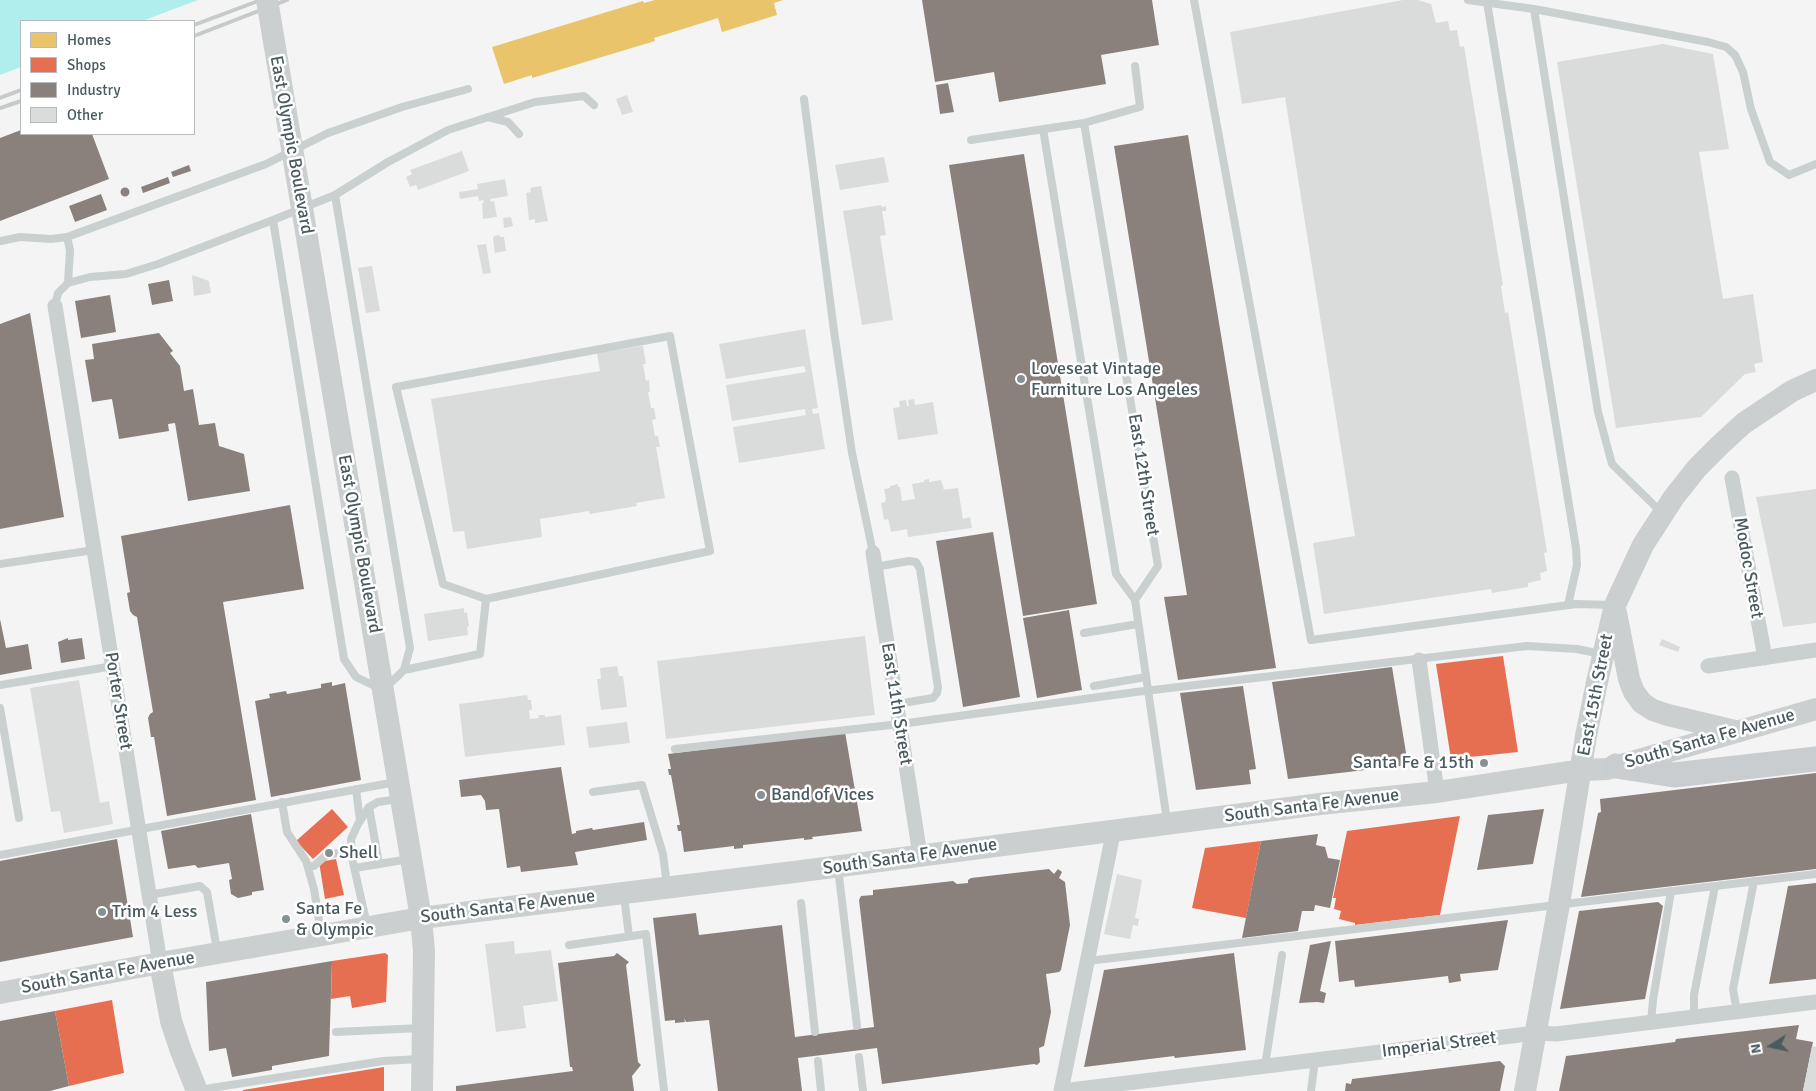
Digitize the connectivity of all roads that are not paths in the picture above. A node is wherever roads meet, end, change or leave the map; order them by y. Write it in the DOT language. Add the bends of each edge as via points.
graph roads {
  1 [pos="267,0"];
  2 [pos="1194,0"];
  3 [pos="1468,0"];
  4 [pos="1486,2"];
  5 [pos="1534,9"];
  6 [pos="1136,66"];
  7 [pos="468,89"];
  8 [pos="804,98"];
  9 [pos="594,106"];
  10 [pos="488,117"];
  11 [pos="1084,122"];
  12 [pos="1043,129"];
  13 [pos="519,134"];
  14 [pos="971,140"];
  15 [pos="1816,164"];
  16 [pos="335,195"];
  17 [pos="273,220"];
  18 [pos="66,237"];
  19 [pos="0,241"];
  20 [pos="68,283"];
  21 [pos="55,306"];
  22 [pos="1816,380"];
  23 [pos="1732,478"];
  24 [pos="1662,514"];
  25 [pos="94,550"];
  26 [pos="874,560"];
  27 [pos="0,564"];
  28 [pos="486,599"];
  29 [pos="1134,600"];
  30 [pos="1568,605"];
  31 [pos="1615,605"];
  32 [pos="1138,624"];
  33 [pos="1084,634"];
  34 [pos="1816,650"];
  35 [pos="1603,654"];
  36 [pos="1765,658"];
  37 [pos="1419,660"];
  38 [pos="113,666"];
  39 [pos="1708,666"];
  40 [pos="404,670"];
  41 [pos="1146,677"];
  42 [pos="0,685"];
  43 [pos="1094,686"];
  44 [pos="383,690"];
  45 [pos="1148,691"];
  46 [pos="897,704"];
  47 [pos="0,708"];
  48 [pos="1816,709"];
  49 [pos="900,724"];
  50 [pos="1736,731"];
  51 [pos="675,749"];
  52 [pos="1816,759"];
  53 [pos="1616,766"];
  54 [pos="1581,770"];
  55 [pos="356,789"];
  56 [pos="400,790"];
  57 [pos="593,792"];
  58 [pos="1437,792"];
  59 [pos="282,802"];
  60 [pos="369,807"];
  61 [pos="18,818"];
  62 [pos="360,821"];
  63 [pos="1167,823"];
  64 [pos="139,829"];
  65 [pos="1114,829"];
  66 [pos="352,849"];
  67 [pos="0,855"];
  68 [pos="920,855"];
  69 [pos="411,858"];
  70 [pos="379,864"];
  71 [pos="308,866"];
  72 [pos="837,866"];
  73 [pos="354,868"];
  74 [pos="1816,874"];
  75 [pos="1754,881"];
  76 [pos="1715,886"];
  77 [pos="667,887"];
  78 [pos="1671,891"];
  79 [pos="624,892"];
  80 [pos="149,895"];
  81 [pos="801,903"];
  82 [pos="1559,904"];
  83 [pos="421,918"];
  84 [pos="368,927"];
  85 [pos="321,935"];
  86 [pos="629,936"];
  87 [pos="569,944"];
  88 [pos="218,953"];
  89 [pos="1282,955"];
  90 [pos="1088,962"];
  91 [pos="160,963"];
  92 [pos="0,993"];
  93 [pos="1816,1002"];
  94 [pos="1737,1012"];
  95 [pos="1694,1017"];
  96 [pos="1651,1022"];
  97 [pos="857,1026"];
  98 [pos="423,1028"];
  99 [pos="336,1032"];
  100 [pos="815,1032"];
  101 [pos="1536,1033"];
  102 [pos="859,1057"];
  103 [pos="422,1058"];
  104 [pos="1315,1060"];
  105 [pos="818,1061"];
  106 [pos="1265,1066"];
  107 [pos="197,1091"];
  108 [pos="422,1091"];
  109 [pos="664,1091"];
  110 [pos="821,1091"];
  111 [pos="863,1091"];
  112 [pos="1061,1091"];
  113 [pos="1311,1091"];
  114 [pos="1525,1091"];
  1 -- 44 [label="main road, East Olympic Boulevard, bridge"];
  2 -- 30 [label="lane" via="1311,640"];
  3 -- 4 [label="lane"];
  4 -- 5 [label="lane"];
  4 -- 30 [label="lane" via="1576,548 1577,565"];
  5 -- 15 [label="lane" via="1726,47 1735,55 1743,72 1751,109 1770,162 1789,175"];
  5 -- 24 [label="lane" via="1598,412 1612,464"];
  6 -- 11 [label="lane" via="1140,108"];
  7 -- 18 [label="lane" via="402,107 328,133 266,164"];
  8 -- 26 [label="lane" via="852,453"];
  9 -- 10 [label="lane" via="584,96 535,102"];
  10 -- 13 [label="lane" via="508,122"];
  10 -- 16 [label="lane" via="448,130"];
  11 -- 12 [label="lane"];
  11 -- 29 [label="lane, East 12th Street" via="1158,566"];
  12 -- 14 [label="lane"];
  12 -- 29 [label="lane" via="1116,574"];
  16 -- 17 [label="lane"];
  16 -- 40 [label="lane" via="410,648"];
  17 -- 20 [label="lane" via="126,274 90,277"];
  17 -- 44 [label="lane" via="344,660 356,677"];
  18 -- 19 [label="lane" via="20,237"];
  18 -- 20 [label="lane" via="70,250"];
  20 -- 21 [label="lane" via="58,293"];
  21 -- 25 [label="street, Porter Street"];
  22 -- 24 [label="main road, East 15th Street" via="1792,391 1744,423 1697,468"];
  23 -- 36 [label="street, Modoc Street"];
  24 -- 31 [label="main road, East 15th Street" via="1643,544"];
  25 -- 27 [label="lane"];
  25 -- 38 [label="street, Porter Street"];
  26 -- 46 [label="street, East 11th Street"];
  26 -- 46 [label="lane" via="916,562 920,569 938,688 933,698"];
  28 -- 28 [label="lane" via="710,551 670,336 396,387 443,584"];
  28 -- 40 [label="lane" via="480,654"];
  29 -- 32 [label="lane"];
  30 -- 31 [label="lane"];
  31 -- 35 [label="main road, East 15th Street"];
  31 -- 50 [label="main road" via="1629,679 1642,703 1668,715"];
  32 -- 33 [label="lane"];
  32 -- 41 [label="lane"];
  34 -- 36 [label="street"];
  35 -- 37 [label="lane" via="1527,646"];
  35 -- 54 [label="main road, East 15th Street"];
  36 -- 39 [label="street"];
  37 -- 45 [label="lane"];
  37 -- 58 [label="street"];
  38 -- 42 [label="lane"];
  38 -- 64 [label="street, Porter Street"];
  40 -- 44 [label="lane"];
  41 -- 43 [label="lane"];
  41 -- 45 [label="lane"];
  44 -- 56 [label="main road, East Olympic Boulevard"];
  45 -- 49 [label="lane"];
  45 -- 63 [label="lane"];
  46 -- 49 [label="street, East 11th Street"];
  47 -- 61 [label="lane"];
  48 -- 50 [label="main road, South Santa Fe Avenue"];
  49 -- 51 [label="lane"];
  49 -- 68 [label="street, East 11th Street"];
  50 -- 53 [label="main road, South Santa Fe Avenue"];
  52 -- 53 [label="main road" via="1674,775"];
  53 -- 54 [label="main road, South Santa Fe Avenue"];
  54 -- 58 [label="main road, South Santa Fe Avenue"];
  54 -- 82 [label="main road, East 15th Street"];
  55 -- 56 [label="lane"];
  55 -- 59 [label="lane"];
  55 -- 62 [label="lane"];
  56 -- 60 [label="lane"];
  56 -- 69 [label="main road, East Olympic Boulevard"];
  57 -- 77 [label="lane" via="642,785 663,854"];
  58 -- 63 [label="main road, South Santa Fe Avenue"];
  59 -- 64 [label="lane"];
  59 -- 71 [label="lane" via="287,832"];
  60 -- 62 [label="lane"];
  60 -- 70 [label="lane"];
  62 -- 66 [label="lane" via="352,839"];
  63 -- 65 [label="main road, South Santa Fe Avenue"];
  64 -- 67 [label="lane"];
  64 -- 80 [label="street, Porter Street"];
  65 -- 68 [label="main road, South Santa Fe Avenue"];
  65 -- 90 [label="street"];
  66 -- 71 [label="lane" via="325,856 314,866"];
  66 -- 73 [label="lane"];
  68 -- 72 [label="main road, South Santa Fe Avenue"];
  69 -- 70 [label="lane"];
  69 -- 83 [label="main road, East Olympic Boulevard"];
  70 -- 73 [label="lane"];
  71 -- 85 [label="lane"];
  72 -- 77 [label="main road, South Santa Fe Avenue"];
  72 -- 97 [label="lane"];
  73 -- 84 [label="lane"];
  74 -- 75 [label="lane"];
  75 -- 76 [label="lane"];
  75 -- 94 [label="lane" via="1733,989"];
  76 -- 78 [label="lane"];
  76 -- 95 [label="lane" via="1694,995"];
  77 -- 79 [label="main road, South Santa Fe Avenue"];
  78 -- 82 [label="lane"];
  78 -- 96 [label="lane"];
  79 -- 83 [label="main road, South Santa Fe Avenue"];
  79 -- 86 [label="lane"];
  80 -- 88 [label="lane" via="200,886 207,892"];
  80 -- 91 [label="street, Porter Street"];
  81 -- 100 [label="lane"];
  82 -- 90 [label="lane"];
  82 -- 101 [label="main road, East 15th Street"];
  83 -- 84 [label="main road, South Santa Fe Avenue"];
  83 -- 98 [label="main road, East Olympic Boulevard"];
  84 -- 85 [label="main road, South Santa Fe Avenue"];
  85 -- 88 [label="main road, South Santa Fe Avenue"];
  86 -- 87 [label="lane"];
  86 -- 109 [label="lane" via="646,934"];
  88 -- 91 [label="main road, South Santa Fe Avenue"];
  89 -- 106 [label="lane"];
  90 -- 112 [label="street"];
  91 -- 92 [label="main road, South Santa Fe Avenue"];
  91 -- 107 [label="main road, Porter Street" via="171,1021"];
  93 -- 94 [label="street, Imperial Street"];
  94 -- 95 [label="street, Imperial Street"];
  95 -- 96 [label="street, Imperial Street"];
  96 -- 101 [label="street, Imperial Street" via="1556,1034"];
  98 -- 99 [label="lane"];
  98 -- 103 [label="main road, East Olympic Boulevard"];
  101 -- 104 [label="street, Imperial Street"];
  101 -- 114 [label="main road, East 15th Street"];
  102 -- 111 [label="lane"];
  103 -- 107 [label="lane" via="383,1061"];
  103 -- 108 [label="main road, East Olympic Boulevard"];
  104 -- 106 [label="street, Imperial Street"];
  104 -- 113 [label="lane"];
  105 -- 110 [label="lane"];
  106 -- 112 [label="street, Imperial Street"];
}
